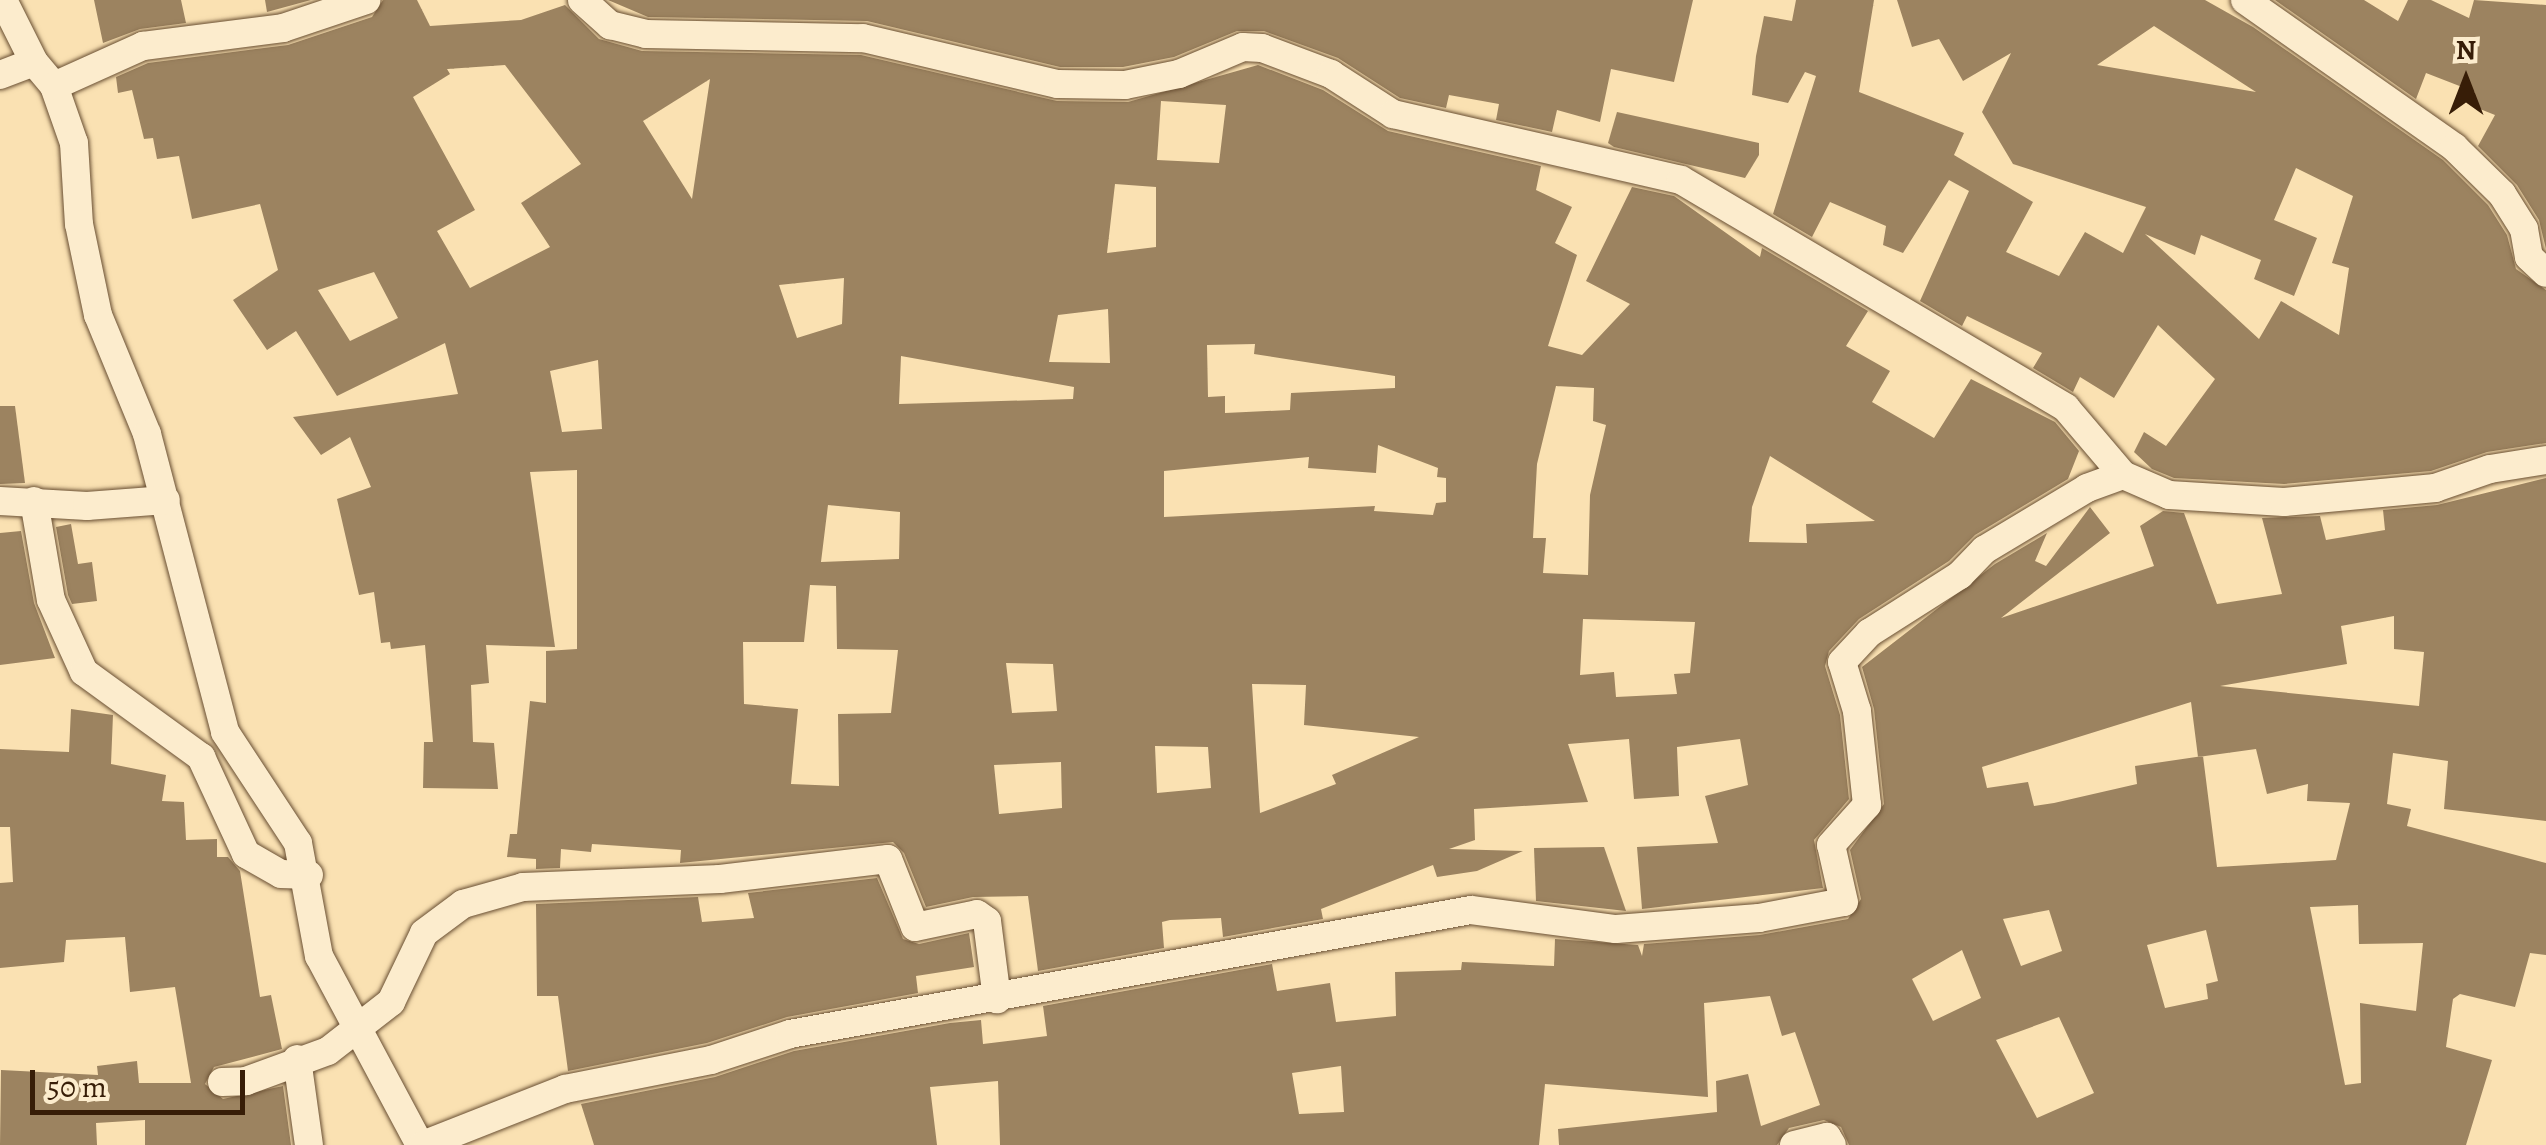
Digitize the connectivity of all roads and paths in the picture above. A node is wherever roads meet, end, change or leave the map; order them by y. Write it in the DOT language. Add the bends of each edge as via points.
graph roads {
  1 [pos="2,0"];
  2 [pos="366,0"];
  3 [pos="582,0"];
  4 [pos="2245,0"];
  5 [pos="34,62"];
  6 [pos="0,76"];
  7 [pos="54,86"];
  8 [pos="2546,273"];
  9 [pos="2546,460"];
  10 [pos="2123,475"];
  11 [pos="166,500"];
  12 [pos="0,502"];
  13 [pos="34,502"];
  14 [pos="308,876"];
  15 [pos="997,998"];
  16 [pos="358,1030"];
  17 [pos="297,1059"];
  18 [pos="222,1082"];
  19 [pos="309,1145"];
  20 [pos="422,1145"];
  21 [pos="1794,1145"];
  22 [pos="1832,1145"];
  1 -- 5 [label="street"];
  2 -- 7 [label="street" via="283,28 142,46"];
  3 -- 10 [label="street" via="610,25 646,34 863,38 1058,84 1125,84 1180,74 1243,47 1262,48 1331,74 1393,114 1681,180 2066,408"];
  4 -- 8 [label="street" via="2454,147 2502,194 2524,229 2530,256"];
  5 -- 6 [label="street"];
  5 -- 7 [label="street"];
  7 -- 11 [label="street" via="74,142 79,224 98,315"];
  9 -- 10 [label="street" via="2490,468 2435,488 2284,502 2169,495"];
  10 -- 15 [label="street" via="2087,488 1984,550 1960,575 1869,633 1842,662 1857,711 1867,804 1831,846 1844,902 1759,918 1616,929 1470,910"];
  11 -- 13 [label="street"];
  11 -- 14 [label="street" via="225,732 298,843"];
  12 -- 13 [label="street"];
  13 -- 14 [label="street" via="51,600 84,672 201,757 246,854 282,874"];
  14 -- 16 [label="street" via="319,956"];
  15 -- 16 [label="street" via="987,920 977,914 914,927 894,862 880,859 720,879 522,887 463,904 424,934 391,1002"];
  15 -- 20 [label="street" via="790,1034 712,1060 566,1089"];
  16 -- 17 [label="street" via="328,1051"];
  16 -- 20 [label="street"];
  17 -- 18 [label="street" via="246,1081"];
  17 -- 19 [label="street"];
  21 -- 22 [label="street" via="1827,1137"];
}
